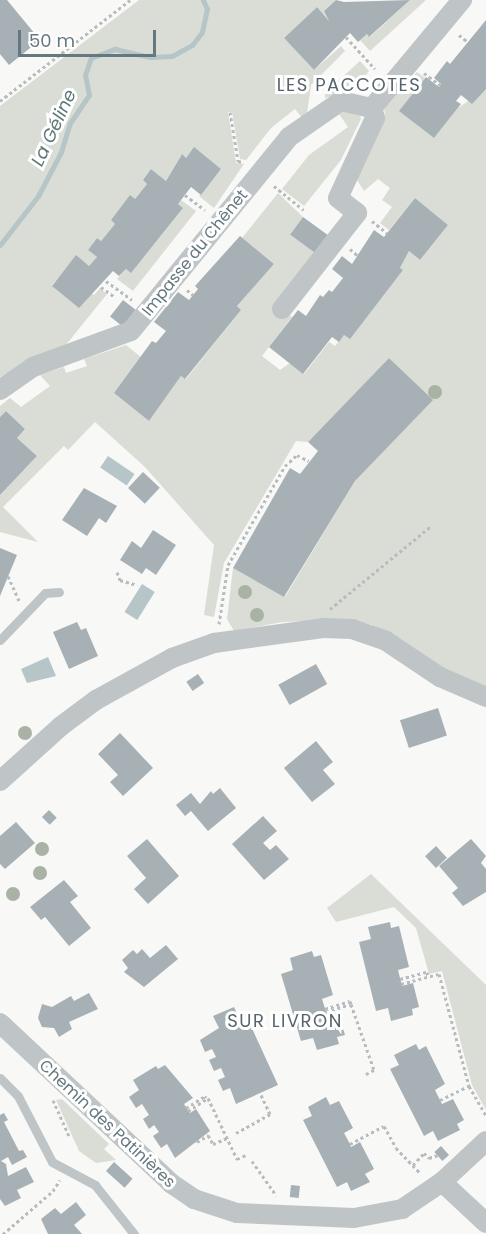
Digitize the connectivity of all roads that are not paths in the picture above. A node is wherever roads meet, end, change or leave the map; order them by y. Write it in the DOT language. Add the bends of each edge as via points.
graph roads {
  1 [pos="462,0"];
  2 [pos="372,108"];
  3 [pos="282,309"];
  4 [pos="0,390"];
  5 [pos="59,592"];
  6 [pos="0,640"];
  7 [pos="486,697"];
  8 [pos="0,781"];
  9 [pos="0,1023"];
  10 [pos="0,1077"];
  11 [pos="486,1141"];
  12 [pos="434,1181"];
  13 [pos="486,1224"];
  14 [pos="134,1234"];
  1 -- 2 [label="street"];
  2 -- 3 [label="street" via="375,118 338,198 357,213"];
  2 -- 4 [label="street, Impasse du Chênet" via="341,101 289,137 131,332 33,367"];
  5 -- 6 [label="lane" via="45,593"];
  7 -- 8 [label="street" via="450,683 367,633 319,628 214,643 172,658 96,700"];
  9 -- 12 [label="street, Chemin des Patinières" via="183,1193 237,1213 382,1215 414,1205"];
  10 -- 14 [label="lane" via="18,1096 49,1158 62,1171 95,1185"];
  11 -- 12 [label="street, Chemin des Patinières"];
  12 -- 13 [label="street"];
}
